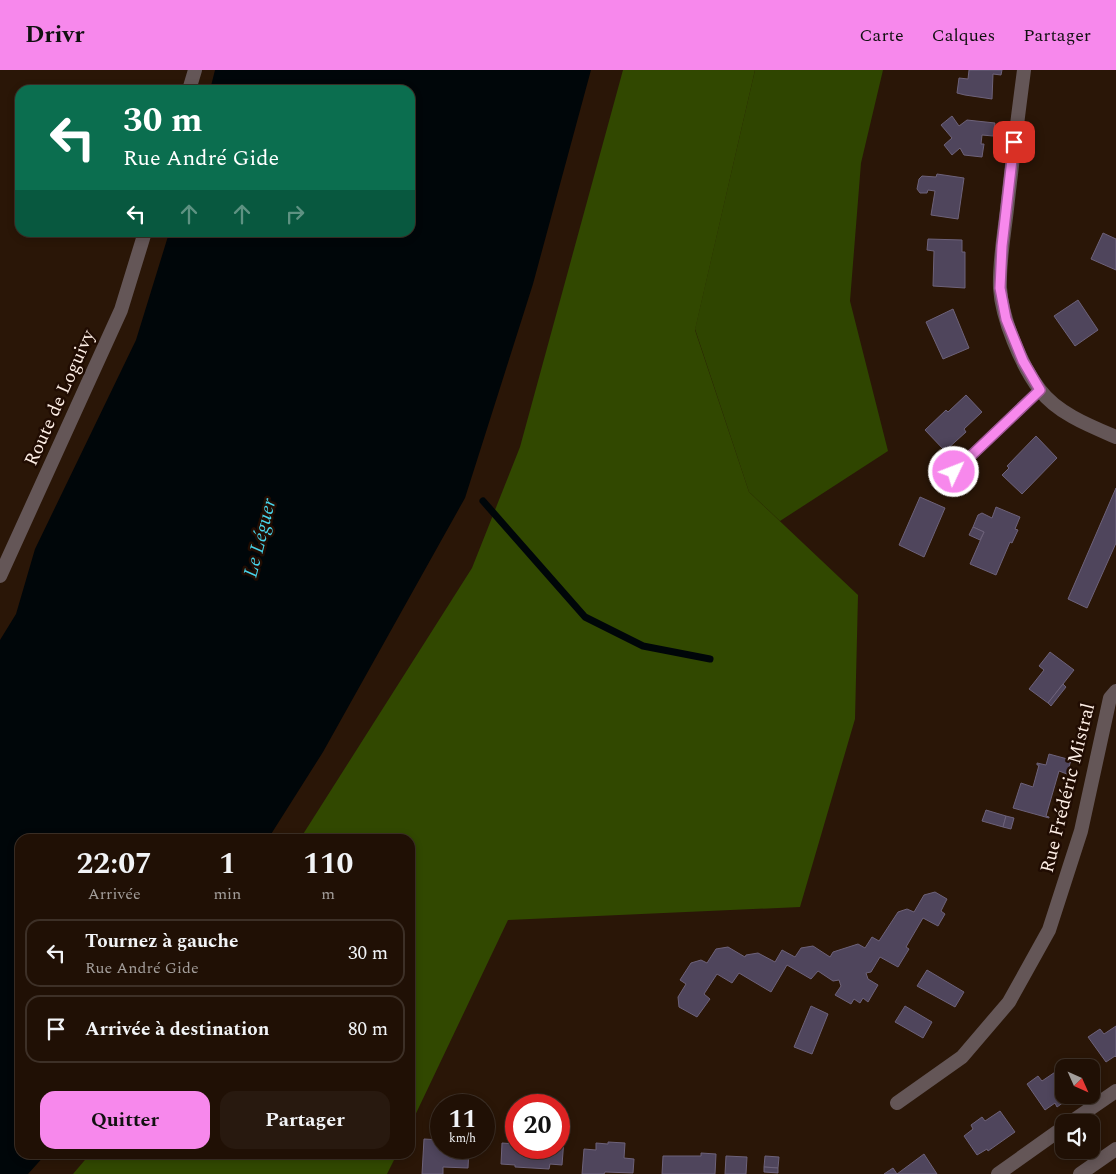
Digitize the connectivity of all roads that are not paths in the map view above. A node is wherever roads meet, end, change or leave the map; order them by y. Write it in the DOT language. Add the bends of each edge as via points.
graph roads {
  1 [pos="195,70"];
  2 [pos="1024,70"];
  3 [pos="190,85"];
  4 [pos="143,237"];
  5 [pos="1040,390"];
  6 [pos="1116,438"];
  7 [pos="954,472"];
  8 [pos="0,576"];
  9 [pos="1116,691"];
  10 [pos="1116,1091"];
  11 [pos="897,1103"];
  12 [pos="1083,1114"];
  13 [pos="1055,1133"];
  14 [pos="1116,1149"];
  15 [pos="998,1174"];
  16 [pos="1080,1174"];
  1 -- 3 [label="street"];
  2 -- 5 [label="street" via="1002,246 1000,288 1006,319 1023,361"];
  4 -- 8 [label="street, Route de Loguivy" via="121,310"];
  5 -- 6 [label="street" via="1080,421"];
  5 -- 7 [label="lane"];
  9 -- 11 [label="street, Rue Frédéric Mistral" via="1110,698 1081,830 1049,930 1009,1002 962,1056"];
  10 -- 12 [label="street"];
  13 -- 15 [label="street"];
  14 -- 16 [label="street"];
}
